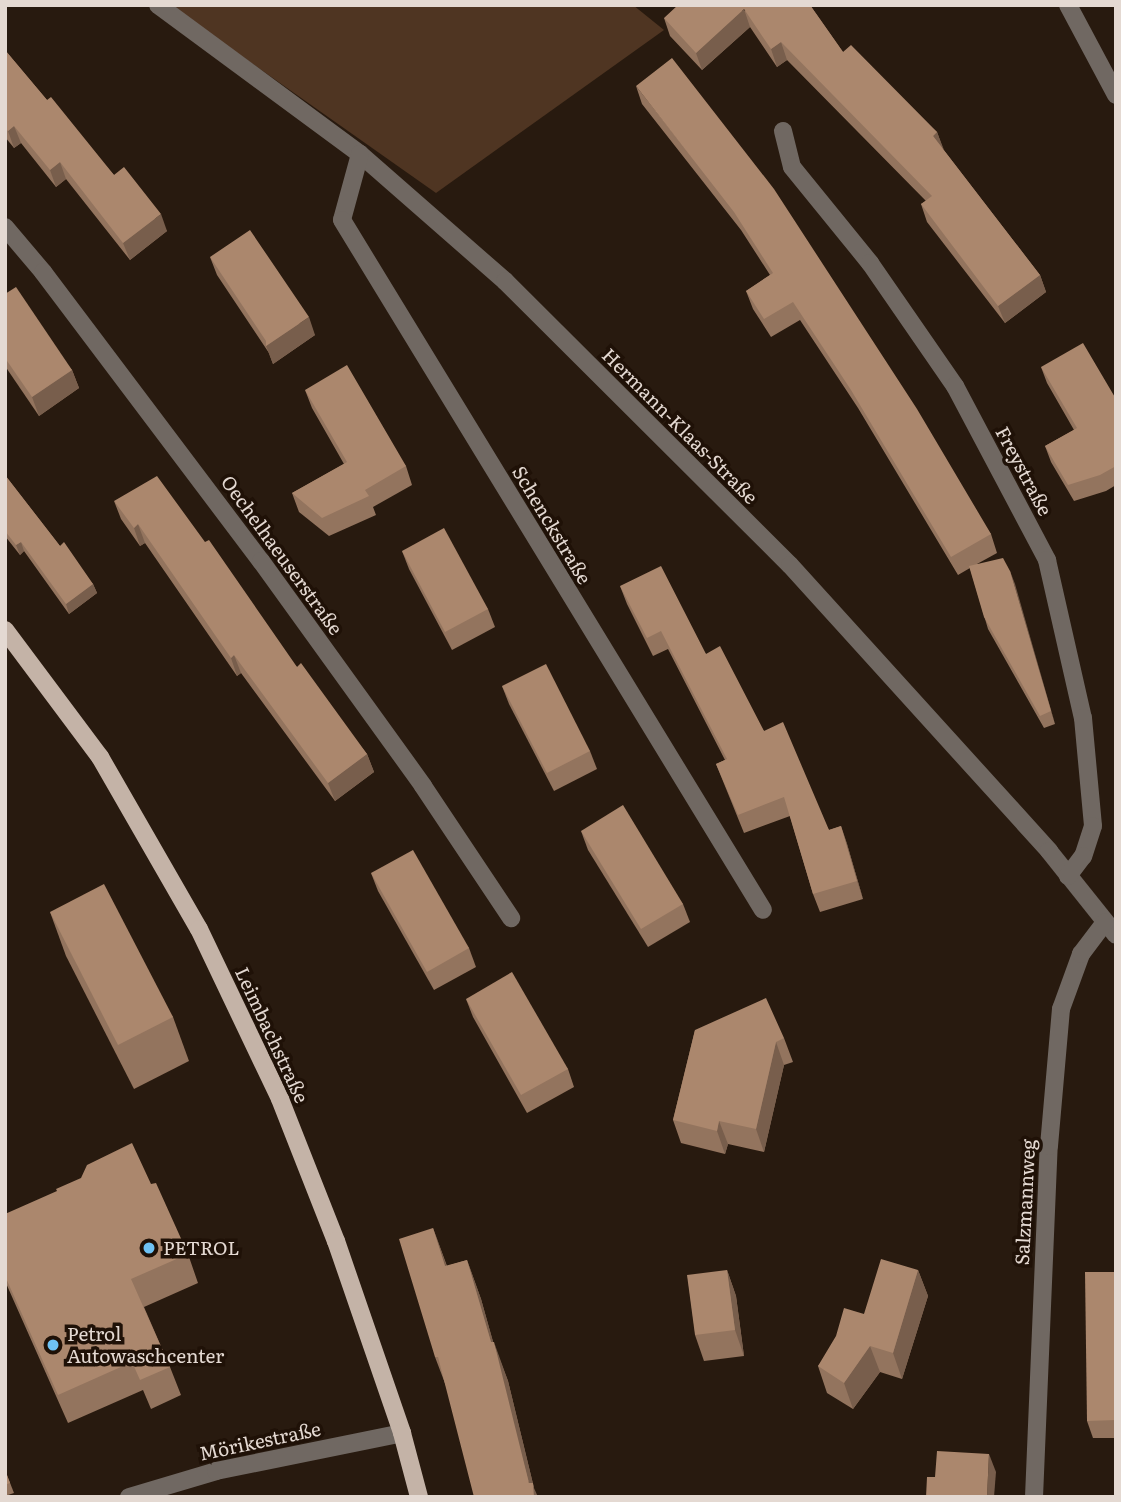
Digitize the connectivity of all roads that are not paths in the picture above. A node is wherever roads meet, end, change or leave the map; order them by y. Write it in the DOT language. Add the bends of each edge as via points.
graph roads {
  1 [pos="158,5"];
  2 [pos="1068,5"];
  3 [pos="1116,95"];
  4 [pos="783,131"];
  5 [pos="360,154"];
  6 [pos="5,227"];
  7 [pos="5,630"];
  8 [pos="1068,876"];
  9 [pos="762,910"];
  10 [pos="510,918"];
  11 [pos="1110,929"];
  12 [pos="402,1433"];
  13 [pos="129,1497"];
  14 [pos="419,1497"];
  15 [pos="1034,1497"];
  1 -- 5 [label="street, Hermann-Klaas-Straße"];
  2 -- 3 [label="street"];
  4 -- 8 [label="street, Freystraße" via="792,167 870,263 956,386 1047,561 1083,718 1093,826 1083,856"];
  5 -- 8 [label="street, Hermann-Klaas-Straße" via="505,281 790,565"];
  5 -- 9 [label="street, Schenckstraße" via="342,220"];
  6 -- 10 [label="street, Oechelhaeuserstraße" via="261,561 423,786"];
  7 -- 12 [label="main road, Leimbachstraße" via="100,757 199,929 280,1099 336,1241"];
  8 -- 11 [label="street, Hermann-Klaas-Straße"];
  11 -- 15 [label="street, Salzmannweg" via="1081,954 1061,1009 1049,1146"];
  12 -- 13 [label="street, Mörikestraße" via="216,1471"];
  12 -- 14 [label="main road, Leimbachstraße"];
}
